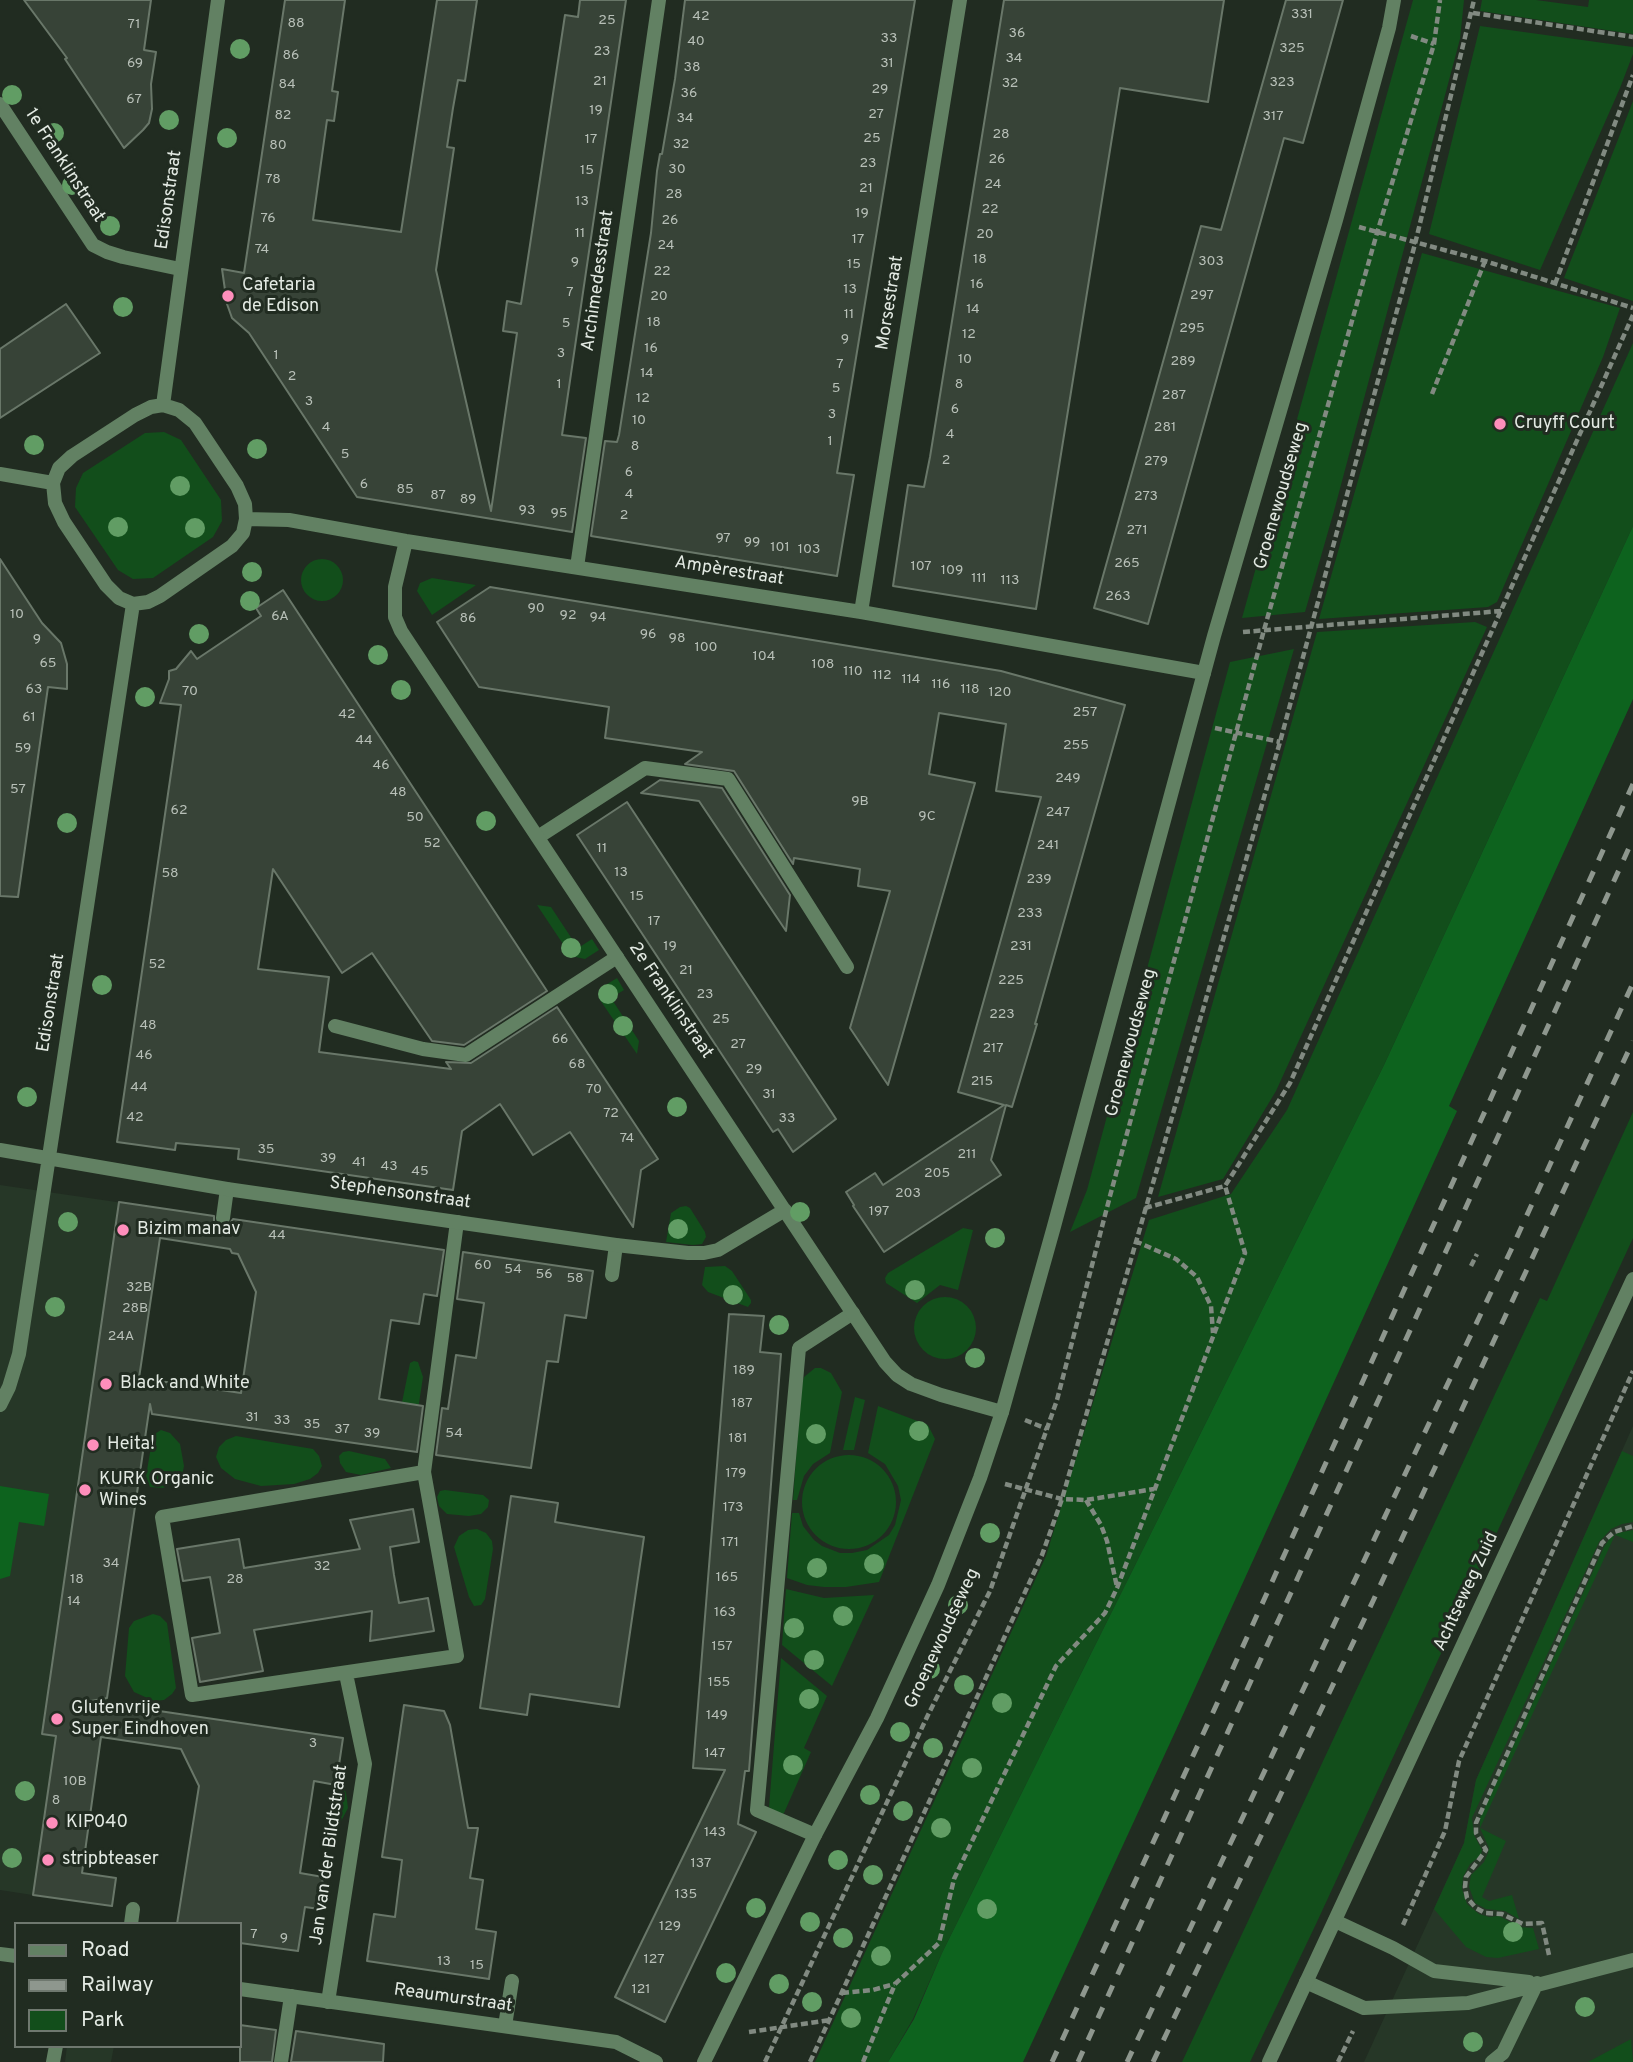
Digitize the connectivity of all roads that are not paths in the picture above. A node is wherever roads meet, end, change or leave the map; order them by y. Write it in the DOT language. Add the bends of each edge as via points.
graph roads {
  1 [pos="218,0"];
  2 [pos="659,0"];
  3 [pos="960,0"];
  4 [pos="1394,0"];
  5 [pos="0,103"];
  6 [pos="180,269"];
  7 [pos="163,405"];
  8 [pos="0,474"];
  9 [pos="53,483"];
  10 [pos="247,519"];
  11 [pos="406,541"];
  12 [pos="577,567"];
  13 [pos="133,604"];
  14 [pos="861,612"];
  15 [pos="1204,673"];
  16 [pos="538,837"];
  17 [pos="617,957"];
  18 [pos="847,967"];
  19 [pos="335,1026"];
  20 [pos="0,1150"];
  21 [pos="47,1158"];
  22 [pos="227,1189"];
  23 [pos="785,1210"];
  24 [pos="223,1218"];
  25 [pos="457,1222"];
  26 [pos="616,1245"];
  27 [pos="612,1275"];
  28 [pos="1633,1279"];
  29 [pos="853,1313"];
  30 [pos="0,1405"];
  31 [pos="1003,1412"];
  32 [pos="424,1472"];
  33 [pos="346,1674"];
  34 [pos="815,1835"];
  35 [pos="1335,1922"];
  36 [pos="1633,1960"];
  37 [pos="512,1981"];
  38 [pos="1306,1983"];
  39 [pos="1538,1983"];
  40 [pos="242,1989"];
  41 [pos="291,1996"];
  42 [pos="328,2001"];
  43 [pos="505,2026"];
  44 [pos="281,2062"];
  45 [pos="656,2062"];
  46 [pos="704,2062"];
  47 [pos="1269,2062"];
  48 [pos="1492,2062"];
  1 -- 6 [label="street, Edisonstraat"];
  2 -- 12 [label="street, Archimedesstraat"];
  3 -- 14 [label="street, Morsestraat"];
  4 -- 15 [label="street, Groenewoudseweg" via="1336,220"];
  5 -- 6 [label="street, 1e Franklinstraat" via="93,245 122,257"];
  6 -- 7 [label="street, Edisonstraat"];
  7 -- 9 [label="street" via="135,415 72,456"];
  7 -- 10 [label="street" via="195,423 237,486"];
  8 -- 9 [label="street"];
  9 -- 13 [label="street" via="55,503 64,522 106,585"];
  10 -- 11 [label="street, Ampèrestraat" via="289,520"];
  10 -- 13 [label="street" via="232,546 160,596"];
  11 -- 12 [label="street, Ampèrestraat"];
  11 -- 16 [label="street, 2e Franklinstraat" via="395,587 394,607 401,631"];
  12 -- 14 [label="street, Ampèrestraat"];
  13 -- 21 [label="street, Edisonstraat"];
  14 -- 15 [label="street, Ampèrestraat"];
  15 -- 31 [label="street, Groenewoudseweg"];
  16 -- 17 [label="street, 2e Franklinstraat"];
  16 -- 18 [label="street" via="645,768 728,779"];
  17 -- 19 [label="street" via="466,1055"];
  17 -- 23 [label="street, 2e Franklinstraat"];
  20 -- 21 [label="street, Stephensonstraat"];
  21 -- 22 [label="street, Stephensonstraat"];
  21 -- 30 [label="street, Edisonstraat" via="19,1354"];
  22 -- 24 [label="street"];
  22 -- 25 [label="street, Stephensonstraat"];
  23 -- 26 [label="street, Stephensonstraat" via="729,1244 704,1253"];
  23 -- 29 [label="street, 2e Franklinstraat"];
  25 -- 26 [label="street, Stephensonstraat"];
  25 -- 32 [label="street"];
  26 -- 27 [label="street"];
  28 -- 35 [label="street, Achtseweg Zuid"];
  29 -- 31 [label="street, 2e Franklinstraat" via="897,1375 942,1395"];
  29 -- 34 [label="street" via="799,1348 757,1810"];
  31 -- 34 [label="street, Groenewoudseweg" via="938,1586 877,1718"];
  32 -- 33 [label="street" via="457,1656"];
  32 -- 33 [label="street" via="162,1517 192,1695"];
  33 -- 42 [label="street, Jan van der Bildtstraat" via="365,1764"];
  34 -- 46 [label="street, Groenewoudseweg"];
  35 -- 38 [label="street, Achtseweg Zuid"];
  35 -- 39 [label="street" via="1434,1971"];
  36 -- 39 [label="street"];
  37 -- 43 [label="street"];
  38 -- 39 [label="street" via="1364,2008 1468,2003"];
  38 -- 47 [label="street, Achtseweg Zuid"];
  39 -- 48 [label="street" via="1503,2053"];
  40 -- 41 [label="street, Reaumurstraat"];
  41 -- 42 [label="street, Reaumurstraat"];
  41 -- 44 [label="street"];
  42 -- 43 [label="street, Reaumurstraat"];
  43 -- 45 [label="street, Reaumurstraat" via="617,2042"];
}
